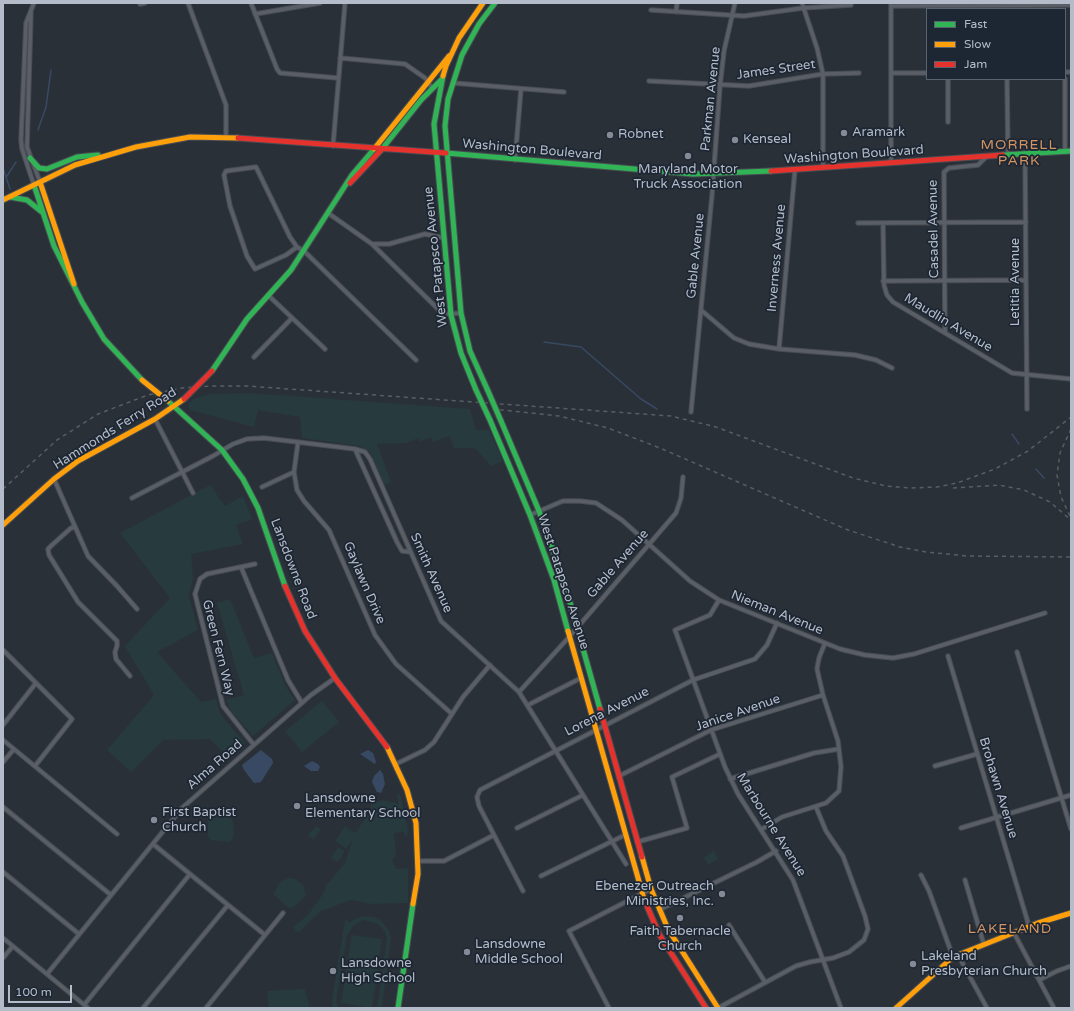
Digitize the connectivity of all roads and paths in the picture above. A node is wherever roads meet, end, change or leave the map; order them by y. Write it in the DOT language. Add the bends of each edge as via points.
graph roads {
  1 [pos="34,3"];
  2 [pos="188,3"];
  3 [pos="251,3"];
  4 [pos="320,3"];
  5 [pos="345,3"];
  6 [pos="483,3"];
  7 [pos="495,3"];
  8 [pos="677,3"];
  9 [pos="735,3"];
  10 [pos="802,3"];
  11 [pos="851,4"];
  12 [pos="891,4"];
  13 [pos="1071,4"];
  14 [pos="948,7"];
  15 [pos="1006,7"];
  16 [pos="1064,7"];
  17 [pos="803,8"];
  18 [pos="651,10"];
  19 [pos="676,12"];
  20 [pos="31,13"];
  21 [pos="255,14"];
  22 [pos="732,16"];
  23 [pos="453,51"];
  24 [pos="340,58"];
  25 [pos="859,73"];
  26 [pos="891,73"];
  27 [pos="926,73"];
  28 [pos="822,74"];
  29 [pos="338,78"];
  30 [pos="442,80"];
  31 [pos="948,80"];
  32 [pos="1007,80"];
  33 [pos="1065,80"];
  34 [pos="649,81"];
  35 [pos="428,82"];
  36 [pos="452,83"];
  37 [pos="720,86"];
  38 [pos="432,88"];
  39 [pos="521,89"];
  40 [pos="564,92"];
  41 [pos="948,122"];
  42 [pos="226,137"];
  43 [pos="333,146"];
  44 [pos="374,149"];
  45 [pos="382,149"];
  46 [pos="1071,151"];
  47 [pos="435,152"];
  48 [pos="1065,152"];
  49 [pos="110,153"];
  50 [pos="446,153"];
  51 [pos="1025,154"];
  52 [pos="1008,156"];
  53 [pos="986,157"];
  54 [pos="30,158"];
  55 [pos="515,160"];
  56 [pos="891,163"];
  57 [pos="823,168"];
  58 [pos="795,169"];
  59 [pos="714,174"];
  60 [pos="40,182"];
  61 [pos="34,184"];
  62 [pos="344,190"];
  63 [pos="9,197"];
  64 [pos="3,200"];
  65 [pos="42,212"];
  66 [pos="328,214"];
  67 [pos="944,222"];
  68 [pos="1026,222"];
  69 [pos="858,223"];
  70 [pos="883,223"];
  71 [pos="444,238"];
  72 [pos="372,244"];
  73 [pos="297,247"];
  74 [pos="304,251"];
  75 [pos="945,280"];
  76 [pos="1026,280"];
  77 [pos="883,281"];
  78 [pos="77,292"];
  79 [pos="269,296"];
  80 [pos="701,310"];
  81 [pos="461,313"];
  82 [pos="451,315"];
  83 [pos="292,318"];
  84 [pos="946,333"];
  85 [pos="779,349"];
  86 [pos="324,350"];
  87 [pos="254,357"];
  88 [pos="416,360"];
  89 [pos="892,368"];
  90 [pos="1027,375"];
  91 [pos="1071,379"];
  92 [pos="175,407"];
  93 [pos="1027,409"];
  94 [pos="691,412"];
  95 [pos="155,419"];
  96 [pos="298,442"];
  97 [pos="355,449"];
  98 [pos="222,450"];
  99 [pos="183,472"];
  100 [pos="294,472"];
  101 [pos="683,477"];
  102 [pos="54,479"];
  103 [pos="262,487"];
  104 [pos="194,493"];
  105 [pos="132,498"];
  106 [pos="539,511"];
  107 [pos="530,515"];
  108 [pos="3,525"];
  109 [pos="74,527"];
  110 [pos="649,545"];
  111 [pos="410,552"];
  112 [pos="255,564"];
  113 [pos="241,567"];
  114 [pos="720,600"];
  115 [pos="137,609"];
  116 [pos="1045,613"];
  117 [pos="776,623"];
  118 [pos="577,627"];
  119 [pos="570,636"];
  120 [pos="825,643"];
  121 [pos="3,650"];
  122 [pos="1017,652"];
  123 [pos="948,656"];
  124 [pos="490,665"];
  125 [pos="130,676"];
  126 [pos="334,678"];
  127 [pos="581,678"];
  128 [pos="693,680"];
  129 [pos="36,683"];
  130 [pos="519,692"];
  131 [pos="823,695"];
  132 [pos="302,702"];
  133 [pos="528,705"];
  134 [pos="452,714"];
  135 [pos="605,724"];
  136 [pos="3,725"];
  137 [pos="595,729"];
  138 [pos="711,730"];
  139 [pos="3,740"];
  140 [pos="254,745"];
  141 [pos="14,749"];
  142 [pos="556,750"];
  143 [pos="839,750"];
  144 [pos="720,754"];
  145 [pos="977,754"];
  146 [pos="3,762"];
  147 [pos="396,764"];
  148 [pos="35,766"];
  149 [pos="935,766"];
  150 [pos="619,776"];
  151 [pos="730,779"];
  152 [pos="583,795"];
  153 [pos="1071,795"];
  154 [pos="1062,798"];
  155 [pos="3,807"];
  156 [pos="816,807"];
  157 [pos="996,817"];
  158 [pos="517,828"];
  159 [pos="961,828"];
  160 [pos="762,829"];
  161 [pos="1071,829"];
  162 [pos="117,834"];
  163 [pos="494,835"];
  164 [pos="625,835"];
  165 [pos="612,841"];
  166 [pos="637,842"];
  167 [pos="153,844"];
  168 [pos="776,851"];
  169 [pos="418,861"];
  170 [pos="626,864"];
  171 [pos="3,872"];
  172 [pos="190,874"];
  173 [pos="921,875"];
  174 [pos="541,876"];
  175 [pos="965,880"];
  176 [pos="651,889"];
  177 [pos="523,891"];
  178 [pos="642,894"];
  179 [pos="111,895"];
  180 [pos="228,905"];
  181 [pos="659,910"];
  182 [pos="283,913"];
  183 [pos="1071,914"];
  184 [pos="729,925"];
  185 [pos="1029,926"];
  186 [pos="1014,933"];
  187 [pos="79,934"];
  188 [pos="265,935"];
  189 [pos="3,938"];
  190 [pos="984,945"];
  191 [pos="13,946"];
  192 [pos="956,956"];
  193 [pos="3,958"];
  194 [pos="823,960"];
  195 [pos="1071,966"];
  196 [pos="47,974"];
  197 [pos="1039,980"];
  198 [pos="765,982"];
  199 [pos="84,1005"];
  200 [pos="88,1008"];
  201 [pos="143,1008"];
  202 [pos="206,1008"];
  203 [pos="398,1008"];
  204 [pos="609,1008"];
  205 [pos="706,1008"];
  206 [pos="718,1008"];
  207 [pos="841,1008"];
  208 [pos="896,1008"];
  209 [pos="987,1008"];
  210 [pos="1054,1008"];
  1 -- 20 [label="street"];
  2 -- 42 [label="street" via="226,105"];
  3 -- 21 [label="street"];
  4 -- 21 [label="street"];
  5 -- 24 [label="street"];
  6 -- 23 [label="main road"];
  7 -- 36 [label="main road, West Patapsco Avenue" via="467,44"];
  8 -- 19 [label="street"];
  9 -- 22 [label="street, Parkman Avenue"];
  10 -- 17 [label="street"];
  11 -- 17 [label="street"];
  12 -- 14 [label="street"];
  12 -- 26 [label="street"];
  13 -- 16 [label="street"];
  14 -- 15 [label="street"];
  15 -- 16 [label="street"];
  17 -- 22 [label="street" via="756,16"];
  17 -- 28 [label="street" via="817,48"];
  18 -- 19 [label="street"];
  19 -- 22 [label="street"];
  20 -- 54 [label="street" via="27,136"];
  20 -- 61 [label="street" via="26,23 21,140"];
  21 -- 29 [label="street" via="280,73"];
  22 -- 37 [label="street, Parkman Avenue"];
  23 -- 30 [label="main road, West Patapsco Avenue"];
  23 -- 35 [label="main road, Hammonds Ferry Road"];
  24 -- 29 [label="street"];
  24 -- 35 [label="street" via="405,64"];
  25 -- 28 [label="street, James Street"];
  26 -- 27 [label="street"];
  26 -- 56 [label="street"];
  28 -- 37 [label="street, James Street" via="761,85"];
  28 -- 57 [label="street"];
  29 -- 43 [label="street"];
  30 -- 36 [label="main road"];
  30 -- 38 [label="main road, Hammonds Ferry Road"];
  30 -- 47 [label="main road, West Patapsco Avenue" via="434,124"];
  31 -- 41 [label="street"];
  32 -- 52 [label="street"];
  33 -- 48 [label="street"];
  34 -- 37 [label="street, James Street"];
  35 -- 38 [label="street"];
  35 -- 44 [label="main road, Hammonds Ferry Road"];
  36 -- 39 [label="street"];
  36 -- 50 [label="main road, West Patapsco Avenue" via="446,112"];
  37 -- 59 [label="street, Parkman Avenue"];
  38 -- 45 [label="main road, Hammonds Ferry Road"];
  39 -- 40 [label="street"];
  39 -- 55 [label="street"];
  42 -- 43 [label="main road, Washington Boulevard"];
  42 -- 49 [label="main road, Washington Boulevard" via="178,139"];
  43 -- 44 [label="main road, Washington Boulevard"];
  44 -- 45 [label="main road, Washington Boulevard"];
  44 -- 62 [label="main road, Hammonds Ferry Road"];
  45 -- 47 [label="main road, Washington Boulevard"];
  45 -- 62 [label="main road, Hammonds Ferry Road"];
  46 -- 48 [label="main road, Washington Boulevard"];
  47 -- 50 [label="main road, Washington Boulevard"];
  47 -- 71 [label="main road, West Patapsco Avenue"];
  48 -- 51 [label="main road, Washington Boulevard"];
  49 -- 54 [label="main road" via="78,157 47,169 39,168"];
  49 -- 60 [label="main road, Washington Boulevard" via="75,165"];
  50 -- 55 [label="main road, Washington Boulevard"];
  50 -- 81 [label="main road, West Patapsco Avenue"];
  51 -- 52 [label="main road, Washington Boulevard"];
  51 -- 68 [label="street, Letitia Avenue"];
  52 -- 53 [label="main road, Washington Boulevard"];
  53 -- 56 [label="main road, Washington Boulevard"];
  53 -- 67 [label="street, Casadel Avenue" via="978,165 950,168 944,172"];
  54 -- 60 [label="street"];
  55 -- 59 [label="main road, Washington Boulevard"];
  56 -- 57 [label="main road, Washington Boulevard"];
  57 -- 58 [label="main road, Washington Boulevard"];
  58 -- 59 [label="main road, Washington Boulevard"];
  58 -- 85 [label="street, Inverness Avenue"];
  59 -- 80 [label="street, Gable Avenue"];
  60 -- 61 [label="main road, Washington Boulevard"];
  60 -- 78 [label="main road, Lansdowne Road"];
  61 -- 63 [label="main road, Washington Boulevard"];
  61 -- 65 [label="main road, Lansdowne Road"];
  62 -- 66 [label="main road, Hammonds Ferry Road"];
  63 -- 64 [label="main road, Washington Boulevard"];
  63 -- 65 [label="main road" via="26,200"];
  65 -- 78 [label="main road, Lansdowne Road" via="62,264"];
  66 -- 72 [label="street"];
  66 -- 74 [label="main road, Hammonds Ferry Road"];
  67 -- 68 [label="street"];
  67 -- 70 [label="street"];
  67 -- 75 [label="street, Casadel Avenue"];
  68 -- 76 [label="street, Letitia Avenue"];
  69 -- 70 [label="street"];
  70 -- 77 [label="street, Maudlin Avenue"];
  71 -- 72 [label="street" via="425,234 389,244"];
  71 -- 82 [label="main road, West Patapsco Avenue"];
  72 -- 82 [label="street" via="439,310"];
  73 -- 73 [label="street" via="256,167 226,171 224,175 230,206 254,269 286,255"];
  73 -- 74 [label="street"];
  74 -- 79 [label="main road, Hammonds Ferry Road"];
  74 -- 88 [label="street"];
  75 -- 76 [label="street"];
  75 -- 77 [label="street"];
  75 -- 84 [label="street, Casadel Avenue"];
  76 -- 90 [label="street, Letitia Avenue"];
  77 -- 84 [label="street, Maudlin Avenue" via="887,296 893,302"];
  78 -- 92 [label="main road, Lansdowne Road, bridge" via="104,339 142,380"];
  79 -- 83 [label="street"];
  79 -- 92 [label="main road, Hammonds Ferry Road, bridge" via="247,319 212,371"];
  80 -- 85 [label="street" via="739,340"];
  80 -- 94 [label="street, Gable Avenue"];
  81 -- 82 [label="street"];
  81 -- 106 [label="main road, West Patapsco Avenue, bridge" via="470,351"];
  82 -- 107 [label="main road, West Patapsco Avenue, bridge" via="461,353"];
  83 -- 86 [label="street"];
  83 -- 87 [label="street"];
  84 -- 90 [label="street, Maudlin Avenue" via="1008,370"];
  85 -- 89 [label="street" via="855,355 876,360"];
  90 -- 91 [label="street, Maudlin Avenue"];
  90 -- 93 [label="street, Letitia Avenue"];
  92 -- 95 [label="main road, Hammonds Ferry Road"];
  92 -- 98 [label="main road, Lansdowne Road"];
  95 -- 99 [label="street"];
  95 -- 102 [label="main road, Hammonds Ferry Road" via="92,453"];
  96 -- 97 [label="street, Smith Avenue"];
  96 -- 98 [label="street, Smith Avenue" via="254,438 240,441"];
  96 -- 100 [label="street, Gaylawn Drive"];
  97 -- 111 [label="street, Smith Avenue" via="365,452 370,459"];
  97 -- 111 [label="street" via="397,542 402,551"];
  98 -- 99 [label="street, Smith Avenue"];
  98 -- 126 [label="main road, Lansdowne Road" via="250,492 294,610"];
  99 -- 104 [label="street"];
  99 -- 105 [label="street, Smith Avenue"];
  100 -- 103 [label="street"];
  100 -- 134 [label="street, Gaylawn Drive" via="300,496 324,523 333,538 381,645 396,664"];
  101 -- 110 [label="street, Gable Avenue" via="678,509"];
  102 -- 108 [label="main road, Hammonds Ferry Road"];
  102 -- 109 [label="street"];
  106 -- 107 [label="street, Nieman Avenue"];
  106 -- 110 [label="street, Nieman Avenue" via="568,501 596,504 615,514"];
  106 -- 118 [label="main road, West Patapsco Avenue"];
  107 -- 119 [label="main road, West Patapsco Avenue" via="554,580"];
  109 -- 115 [label="street" via="88,556"];
  109 -- 125 [label="street" via="48,549 49,555 78,602 117,641 116,659"];
  110 -- 114 [label="street, Nieman Avenue" via="690,581"];
  110 -- 118 [label="street, Gable Avenue"];
  111 -- 124 [label="street, Smith Avenue" via="441,621"];
  112 -- 113 [label="street, Green Fern Way"];
  113 -- 132 [label="street" via="288,680"];
  113 -- 140 [label="street, Green Fern Way" via="207,574 200,579 194,594 223,706"];
  114 -- 117 [label="street, Nieman Avenue"];
  114 -- 128 [label="street, Marbourne Avenue" via="710,615 675,630"];
  116 -- 120 [label="street, Nieman Avenue" via="914,654 893,658 865,655"];
  117 -- 120 [label="street, Nieman Avenue"];
  117 -- 128 [label="street, Lorena Avenue" via="767,645 755,659"];
  118 -- 119 [label="street, Gable Avenue"];
  118 -- 135 [label="main road, West Patapsco Avenue"];
  119 -- 127 [label="main road, West Patapsco Avenue"];
  119 -- 130 [label="street, Gable Avenue"];
  120 -- 131 [label="street" via="817,669"];
  121 -- 129 [label="street"];
  122 -- 154 [label="street"];
  123 -- 145 [label="street, Brohawn Avenue"];
  124 -- 130 [label="street, Smith Avenue"];
  124 -- 134 [label="street"];
  126 -- 132 [label="street, Alma Road"];
  126 -- 147 [label="main road, Lansdowne Road" via="377,731"];
  127 -- 133 [label="street"];
  127 -- 137 [label="main road, West Patapsco Avenue"];
  128 -- 135 [label="street, Lorena Avenue"];
  128 -- 138 [label="street, Marbourne Avenue"];
  129 -- 136 [label="street"];
  129 -- 148 [label="street" via="72,719"];
  130 -- 133 [label="street, Smith Avenue"];
  131 -- 138 [label="street, Janice Avenue"];
  131 -- 143 [label="street" via="836,732"];
  132 -- 140 [label="street, Alma Road"];
  133 -- 142 [label="street, Smith Avenue"];
  134 -- 147 [label="street" via="438,738 429,746"];
  135 -- 137 [label="street, Lorena Avenue"];
  135 -- 150 [label="main road, West Patapsco Avenue"];
  137 -- 142 [label="street, Lorena Avenue"];
  137 -- 164 [label="main road, West Patapsco Avenue"];
  138 -- 144 [label="street, Marbourne Avenue"];
  138 -- 150 [label="street, Janice Avenue"];
  139 -- 141 [label="street"];
  140 -- 167 [label="street, Alma Road" via="190,800"];
  141 -- 146 [label="street"];
  141 -- 148 [label="street"];
  142 -- 152 [label="street, Smith Avenue"];
  142 -- 163 [label="street, Lorena Avenue" via="480,790 477,801"];
  143 -- 151 [label="street" via="814,753"];
  143 -- 156 [label="street" via="839,791 826,803"];
  144 -- 151 [label="street, Marbourne Avenue"];
  144 -- 166 [label="street" via="672,777 687,828"];
  145 -- 149 [label="street"];
  145 -- 157 [label="street, Brohawn Avenue"];
  147 -- 169 [label="main road, Lansdowne Road" via="407,790 416,823"];
  148 -- 162 [label="street"];
  150 -- 166 [label="main road, West Patapsco Avenue"];
  151 -- 160 [label="street, Marbourne Avenue"];
  152 -- 158 [label="street"];
  152 -- 165 [label="street, Smith Avenue"];
  153 -- 154 [label="street"];
  154 -- 157 [label="street"];
  154 -- 161 [label="street"];
  155 -- 179 [label="street"];
  156 -- 160 [label="street" via="782,817"];
  156 -- 194 [label="street" via="821,822 845,862 868,929 864,940 855,949 841,956"];
  157 -- 159 [label="street"];
  157 -- 185 [label="street, Brohawn Avenue"];
  160 -- 168 [label="street, Marbourne Avenue"];
  163 -- 169 [label="street" via="444,861"];
  163 -- 177 [label="street, Lorena Avenue"];
  164 -- 165 [label="street"];
  164 -- 178 [label="main road, West Patapsco Avenue"];
  165 -- 170 [label="street, Smith Avenue"];
  165 -- 174 [label="street"];
  166 -- 176 [label="main road, West Patapsco Avenue"];
  167 -- 172 [label="street"];
  167 -- 179 [label="street, Alma Road"];
  168 -- 181 [label="street"];
  168 -- 194 [label="street, Marbourne Avenue" via="799,892"];
  169 -- 203 [label="main road, Lansdowne Road"];
  171 -- 187 [label="street"];
  172 -- 180 [label="street"];
  172 -- 199 [label="street"];
  173 -- 192 [label="street"];
  175 -- 190 [label="street"];
  176 -- 178 [label="street"];
  176 -- 181 [label="main road, West Patapsco Avenue"];
  178 -- 204 [label="street" via="570,931"];
  178 -- 205 [label="main road, West Patapsco Avenue" via="659,934"];
  179 -- 187 [label="street, Alma Road"];
  180 -- 188 [label="street"];
  180 -- 201 [label="street"];
  181 -- 206 [label="main road, West Patapsco Avenue" via="678,946"];
  182 -- 188 [label="street"];
  183 -- 185 [label="main road"];
  184 -- 198 [label="street"];
  185 -- 186 [label="main road"];
  186 -- 190 [label="main road"];
  186 -- 197 [label="street"];
  187 -- 196 [label="street, Alma Road"];
  188 -- 202 [label="street"];
  189 -- 191 [label="street"];
  190 -- 192 [label="main road"];
  191 -- 193 [label="street"];
  191 -- 196 [label="street"];
  192 -- 208 [label="main road"];
  192 -- 209 [label="street"];
  194 -- 198 [label="street" via="796,966"];
  194 -- 207 [label="street, Marbourne Avenue"];
  195 -- 197 [label="street"];
  196 -- 199 [label="street"];
  197 -- 210 [label="street"];
  198 -- 206 [label="street"];
  199 -- 200 [label="street"];
}
